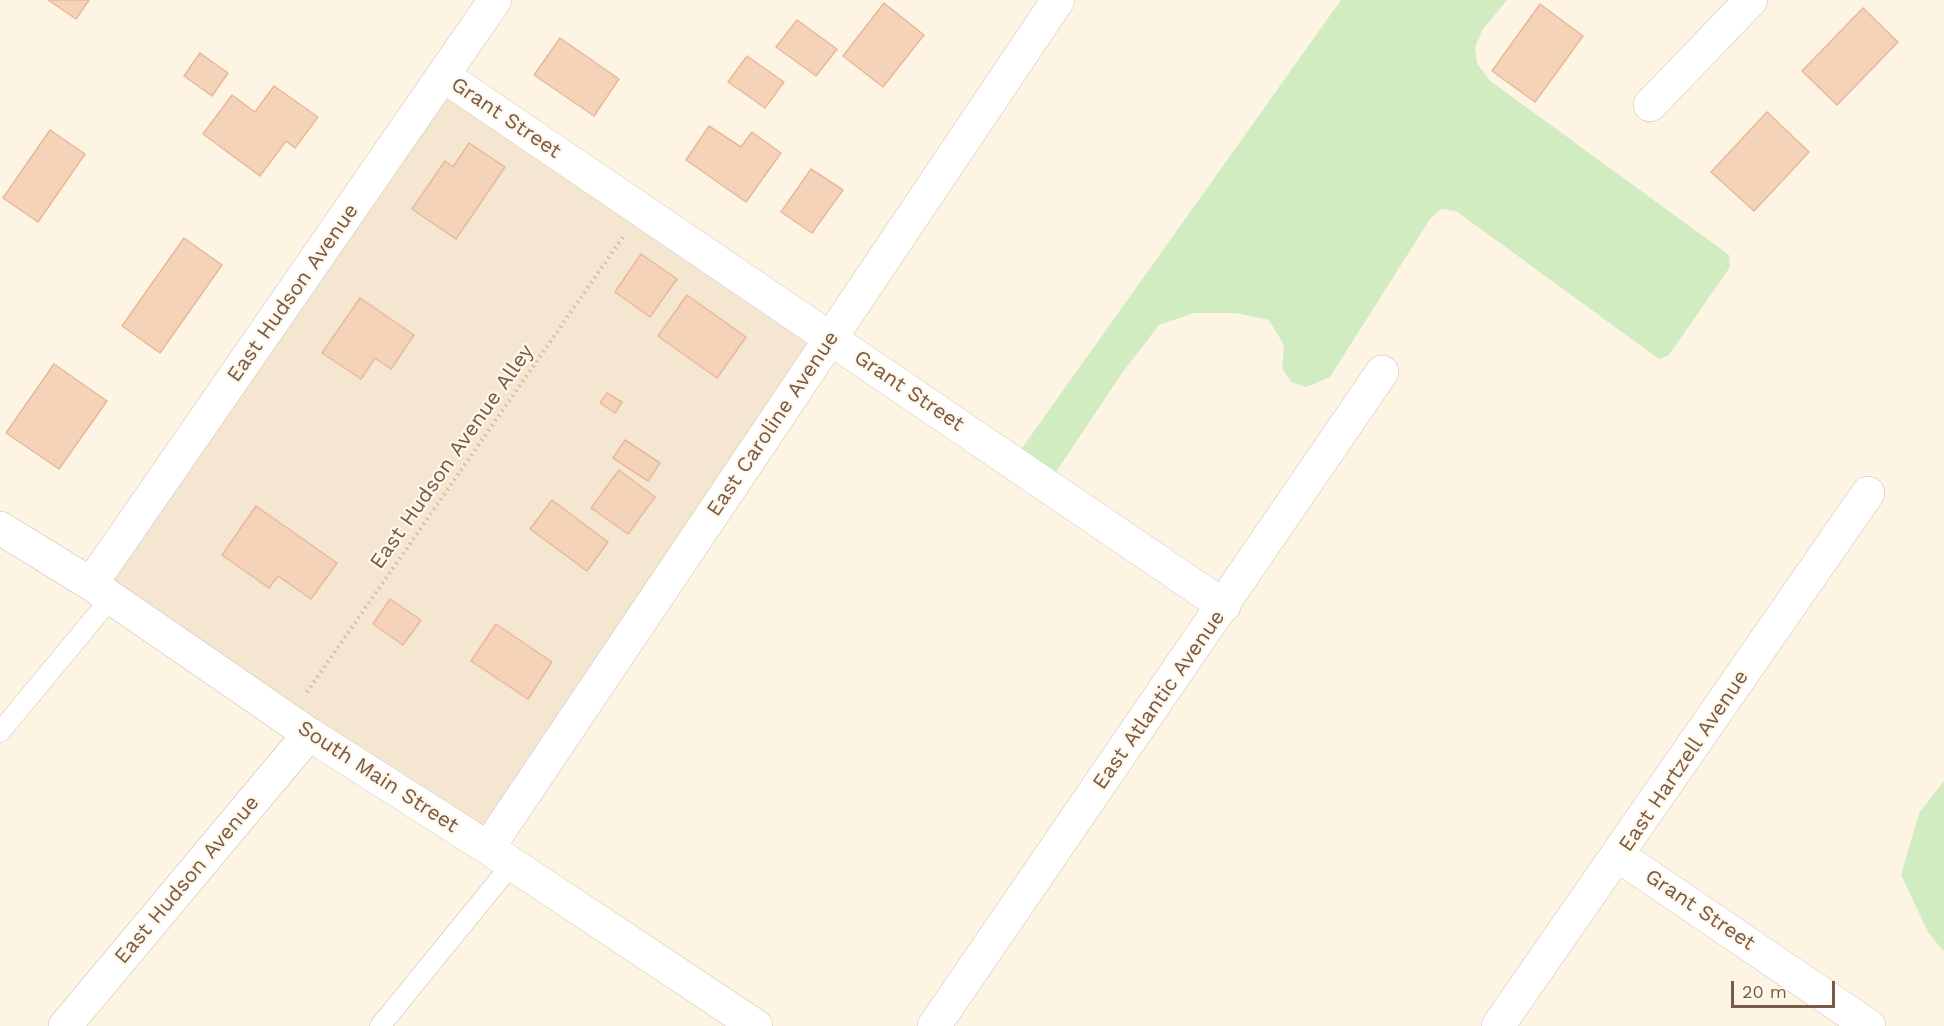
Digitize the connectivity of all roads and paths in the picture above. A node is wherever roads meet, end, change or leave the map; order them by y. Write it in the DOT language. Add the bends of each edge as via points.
graph roads {
  1 [pos="495,0"];
  2 [pos="1058,0"];
  3 [pos="1751,0"];
  4 [pos="444,76"];
  5 [pos="1650,105"];
  6 [pos="641,211"];
  7 [pos="831,338"];
  8 [pos="1382,372"];
  9 [pos="1868,493"];
  10 [pos="0,528"];
  11 [pos="101,591"];
  12 [pos="1224,606"];
  13 [pos="299,727"];
  14 [pos="0,732"];
  15 [pos="500,856"];
  16 [pos="1619,856"];
  17 [pos="719,1017"];
  18 [pos="65,1026"];
  19 [pos="380,1026"];
  20 [pos="756,1026"];
  21 [pos="934,1026"];
  22 [pos="1498,1026"];
  23 [pos="1869,1026"];
  1 -- 4 [label="street, East Hudson Avenue"];
  2 -- 7 [label="street, East Caroline Avenue"];
  3 -- 5 [label="street"];
  4 -- 6 [label="street, Grant Street"];
  4 -- 11 [label="street, East Hudson Avenue"];
  6 -- 7 [label="street, Grant Street"];
  6 -- 13 [label="path, East Hudson Avenue Alley"];
  7 -- 12 [label="street, Grant Street"];
  7 -- 15 [label="street, East Caroline Avenue"];
  8 -- 12 [label="street, East Atlantic Avenue"];
  9 -- 16 [label="street, East Hartzell Avenue"];
  10 -- 11 [label="street, South Main Street"];
  11 -- 13 [label="street, South Main Street"];
  11 -- 14 [label="lane"];
  12 -- 21 [label="street, East Atlantic Avenue"];
  13 -- 15 [label="street, South Main Street"];
  13 -- 18 [label="street, East Hudson Avenue"];
  15 -- 17 [label="street, South Main Street"];
  15 -- 19 [label="lane"];
  16 -- 22 [label="street, East Hartzell Avenue"];
  16 -- 23 [label="street, Grant Street"];
  17 -- 20 [label="street, South Main Street"];
}
